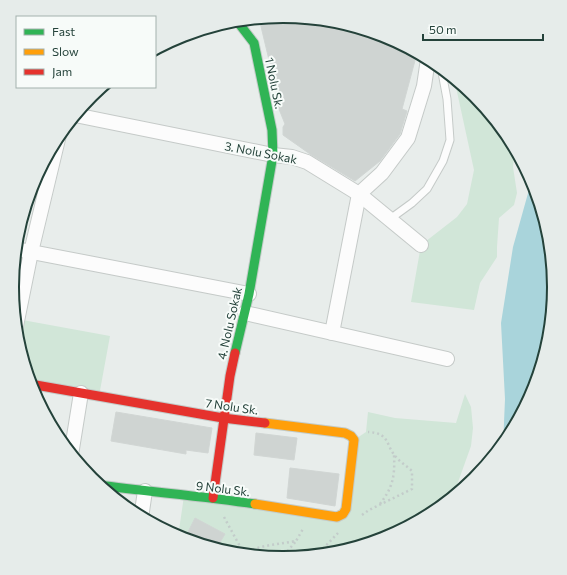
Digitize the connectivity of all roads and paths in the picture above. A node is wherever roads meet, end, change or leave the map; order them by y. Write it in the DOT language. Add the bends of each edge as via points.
graph roads {
  1 [pos="242,26"];
  2 [pos="427,66"];
  3 [pos="443,77"];
  4 [pos="82,116"];
  5 [pos="54,155"];
  6 [pos="273,155"];
  7 [pos="359,194"];
  8 [pos="390,219"];
  9 [pos="421,245"];
  10 [pos="22,250"];
  11 [pos="31,252"];
  12 [pos="249,294"];
  13 [pos="20,306"];
  14 [pos="245,313"];
  15 [pos="332,333"];
  16 [pos="448,359"];
  17 [pos="38,385"];
  18 [pos="81,393"];
  19 [pos="223,418"];
  20 [pos="354,440"];
  21 [pos="72,447"];
  22 [pos="394,454"];
  23 [pos="110,486"];
  24 [pos="145,491"];
  25 [pos="213,498"];
  26 [pos="379,506"];
  27 [pos="142,511"];
  28 [pos="313,514"];
  29 [pos="343,514"];
  30 [pos="358,518"];
  31 [pos="296,540"];
  32 [pos="241,549"];
  33 [pos="324,549"];
  34 [pos="250,550"];
  35 [pos="287,552"];
  1 -- 6 [label="street, 1 Nolu Sk." via="254,43 272,130"];
  2 -- 7 [label="street" via="424,86 408,138 382,173"];
  3 -- 8 [label="lane" via="450,140 443,161 427,189"];
  4 -- 6 [label="street, 3. Nolu Sokak"];
  5 -- 11 [label="street"];
  6 -- 7 [label="street, 3. Nolu Sokak" via="307,162"];
  6 -- 12 [label="street, 4. Nolu Sokak"];
  7 -- 8 [label="street, 3. Nolu Sokak"];
  7 -- 15 [label="street"];
  8 -- 9 [label="street, 3. Nolu Sokak"];
  10 -- 11 [label="street"];
  11 -- 12 [label="street"];
  11 -- 13 [label="street"];
  12 -- 14 [label="street, 4. Nolu Sokak"];
  14 -- 15 [label="street"];
  14 -- 19 [label="street, 4. Nolu Sokak"];
  15 -- 16 [label="street"];
  17 -- 18 [label="street, 7 Nolu Sk."];
  18 -- 19 [label="street, 7 Nolu Sk."];
  18 -- 21 [label="street"];
  19 -- 20 [label="street, 7 Nolu Sk." via="345,432"];
  19 -- 25 [label="street, 4. Nolu Sokak"];
  20 -- 22 [label="path" via="366,432 383,435"];
  20 -- 29 [label="street" via="346,509"];
  22 -- 26 [label="path" via="395,473 388,493"];
  22 -- 26 [label="path" via="412,471 412,489"];
  23 -- 24 [label="street, 9 Nolu Sk."];
  24 -- 25 [label="street, 9 Nolu Sk."];
  24 -- 27 [label="street"];
  25 -- 28 [label="street, 9 Nolu Sk."];
  25 -- 32 [label="path"];
  26 -- 30 [label="path"];
  28 -- 29 [label="street, 9 Nolu Sk." via="337,517"];
  28 -- 31 [label="path"];
  29 -- 33 [label="path" via="340,531"];
  31 -- 34 [label="path"];
  31 -- 35 [label="path"];
}
